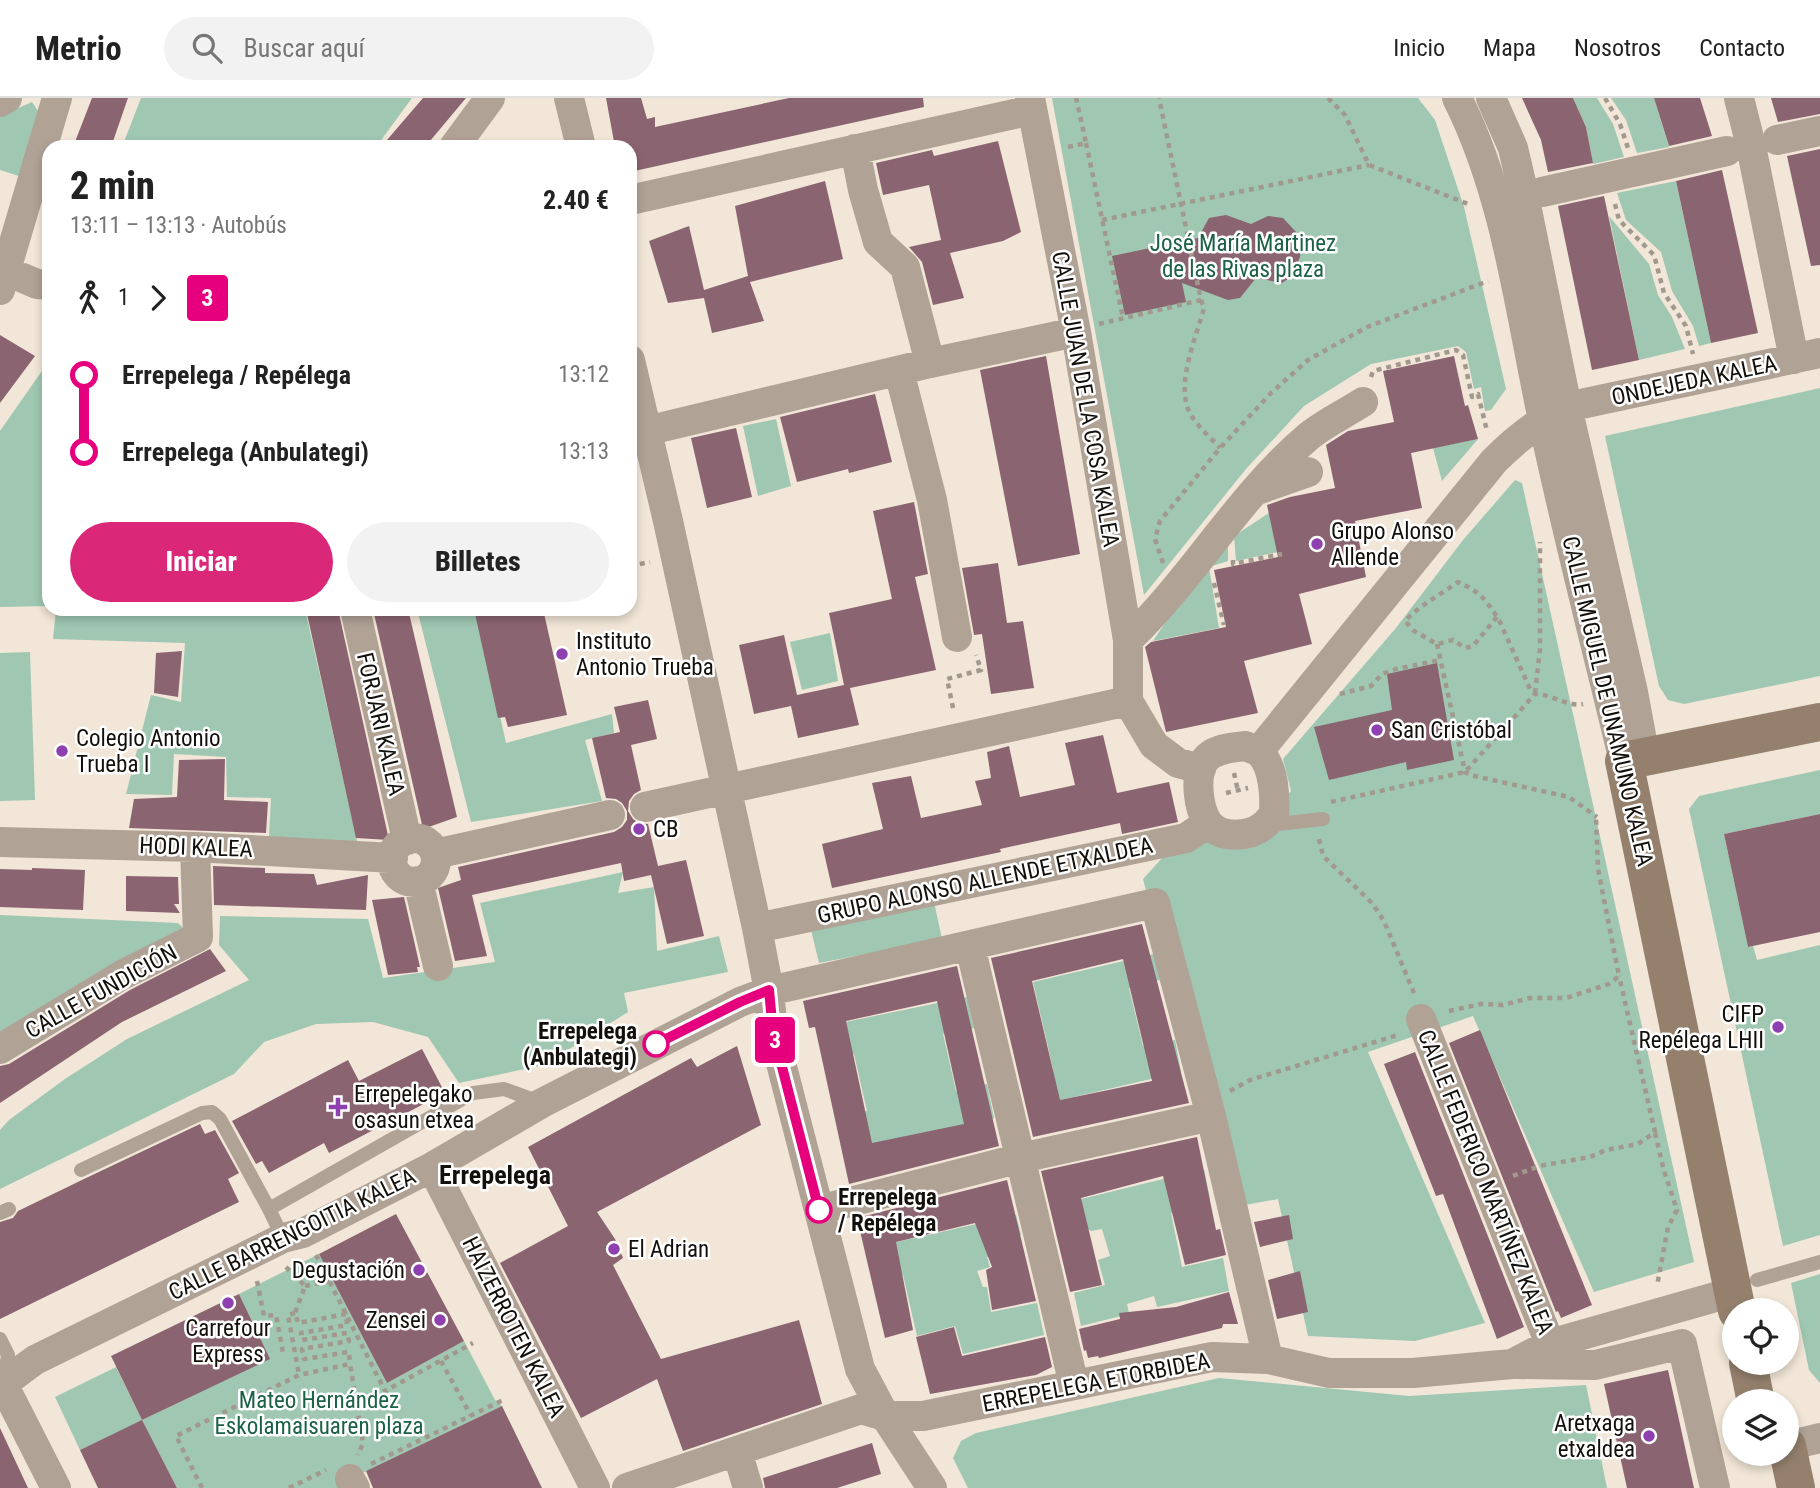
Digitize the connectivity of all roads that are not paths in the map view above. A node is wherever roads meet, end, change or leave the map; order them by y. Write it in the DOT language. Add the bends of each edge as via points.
graph roads {
  1 [pos="7,98"];
  2 [pos="57,98"];
  3 [pos="490,98"];
  4 [pos="569,98"];
  5 [pos="1457,98"];
  6 [pos="1492,98"];
  7 [pos="1739,98"];
  8 [pos="0,102"];
  9 [pos="1031,104"];
  10 [pos="1820,131"];
  11 [pos="50,140"];
  12 [pos="459,140"];
  13 [pos="579,140"];
  14 [pos="1777,140"];
  15 [pos="855,149"];
  16 [pos="1727,151"];
  17 [pos="42,183"];
  18 [pos="1542,192"];
  19 [pos="637,198"];
  20 [pos="24,284"];
  21 [pos="1082,329"];
  22 [pos="1807,356"];
  23 [pos="930,363"];
  24 [pos="899,371"];
  25 [pos="637,391"];
  26 [pos="1363,402"];
  27 [pos="1555,413"];
  28 [pos="646,431"];
  29 [pos="1308,472"];
  30 [pos="1253,492"];
  31 [pos="356,616"];
  32 [pos="957,637"];
  33 [pos="1128,640"];
  34 [pos="1128,701"];
  35 [pos="1820,722"];
  36 [pos="1259,751"];
  37 [pos="1635,759"];
  38 [pos="1201,769"];
  39 [pos="727,789"];
  40 [pos="645,807"];
  41 [pos="1211,810"];
  42 [pos="610,815"];
  43 [pos="1321,825"];
  44 [pos="1264,826"];
  45 [pos="0,842"];
  46 [pos="195,847"];
  47 [pos="400,849"];
  48 [pos="435,853"];
  49 [pos="418,881"];
  50 [pos="757,928"];
  51 [pos="970,946"];
  52 [pos="438,966"];
  53 [pos="769,990"];
  54 [pos="1420,1015"];
  55 [pos="0,1049"];
  56 [pos="542,1103"];
  57 [pos="1210,1110"];
  58 [pos="1021,1158"];
  59 [pos="432,1167"];
  60 [pos="81,1170"];
  61 [pos="269,1209"];
  62 [pos="819,1210"];
  63 [pos="284,1252"];
  64 [pos="1820,1262"];
  65 [pos="1747,1298"];
  66 [pos="1722,1304"];
  67 [pos="0,1339"];
  68 [pos="1550,1344"];
  69 [pos="1268,1359"];
  70 [pos="1512,1364"];
  71 [pos="2,1385"];
  72 [pos="1074,1385"];
  73 [pos="885,1416"];
  74 [pos="1820,1438"];
  75 [pos="1799,1443"];
  76 [pos="737,1451"];
  77 [pos="1769,1466"];
  78 [pos="1791,1466"];
  79 [pos="922,1485"];
  80 [pos="56,1488"];
  81 [pos="595,1488"];
  82 [pos="627,1488"];
  83 [pos="748,1488"];
  84 [pos="1715,1488"];
  85 [pos="1774,1488"];
  86 [pos="1796,1488"];
  1 -- 8 [label="street"];
  2 -- 11 [label="street"];
  3 -- 12 [label="street"];
  4 -- 13 [label="street"];
  5 -- 27 [label="street, CALLE MIGUEL DE UNAMUNO KALEA" via="1496,200 1531,358"];
  6 -- 27 [label="street, CALLE MIGUEL DE UNAMUNO KALEA" via="1513,148 1524,195"];
  7 -- 22 [label="street"];
  9 -- 15 [label="street"];
  9 -- 21 [label="street, CALLE JUAN DE LA COSA KALEA"];
  10 -- 14 [label="street"];
  15 -- 19 [label="street"];
  15 -- 23 [label="street" via="878,242 905,267"];
  16 -- 18 [label="street"];
  17 -- 20 [label="street"];
  21 -- 23 [label="street"];
  21 -- 33 [label="street, CALLE JUAN DE LA COSA KALEA"];
  22 -- 27 [label="street, ONDEJEDA KALEA"];
  23 -- 24 [label="street"];
  24 -- 28 [label="street"];
  24 -- 32 [label="street" via="932,500"];
  25 -- 28 [label="street"];
  26 -- 30 [label="street" via="1311,435"];
  27 -- 36 [label="street" via="1517,437 1494,461"];
  27 -- 37 [label="street, CALLE MIGUEL DE UNAMUNO KALEA" via="1633,692"];
  28 -- 39 [label="street"];
  29 -- 30 [label="street"];
  30 -- 33 [label="street"];
  31 -- 47 [label="street, FORJARI KALEA"];
  33 -- 34 [label="street, CALLE JUAN DE LA COSA KALEA"];
  34 -- 38 [label="street" via="1154,745 1178,763"];
  34 -- 39 [label="street"];
  35 -- 37 [label="street"];
  36 -- 38 [label="street" via="1245,746 1228,748 1214,753"];
  36 -- 44 [label="street" via="1267,763 1275,802 1274,814"];
  37 -- 65 [label="street, CALLE MIGUEL DE UNAMUNO KALEA"];
  38 -- 41 [label="street" via="1199,789"];
  39 -- 40 [label="street"];
  39 -- 50 [label="street"];
  41 -- 44 [label="street" via="1217,830 1230,835"];
  41 -- 50 [label="street, GRUPO ALONSO ALLENDE ETXALDEA" via="1186,838"];
  42 -- 48 [label="street"];
  43 -- 44 [label="lane"];
  45 -- 46 [label="street, HODI KALEA"];
  46 -- 47 [label="street, HODI KALEA"];
  46 -- 55 [label="street, CALLE FUNDICIÓN" via="198,937 122,975"];
  47 -- 48 [label="street" via="413,838 425,841"];
  47 -- 49 [label="street" via="393,864 405,880"];
  48 -- 49 [label="street" via="434,870"];
  49 -- 52 [label="street"];
  50 -- 53 [label="street"];
  51 -- 53 [label="street, CALLE BARRENGOITIA KALEA"];
  51 -- 57 [label="street, CALLE BARRENGOITIA KALEA" via="1155,903"];
  51 -- 58 [label="street"];
  53 -- 56 [label="street, CALLE BARRENGOITIA KALEA"];
  53 -- 62 [label="street" via="773,1032"];
  54 -- 68 [label="street, CALLE FEDERICO MARTÍNEZ KALEA"];
  56 -- 59 [label="street, CALLE BARRENGOITIA KALEA"];
  56 -- 61 [label="lane" via="504,1088 473,1093"];
  57 -- 58 [label="street"];
  57 -- 69 [label="street"];
  58 -- 62 [label="street"];
  58 -- 72 [label="street"];
  59 -- 63 [label="street, CALLE BARRENGOITIA KALEA" via="303,1233"];
  59 -- 81 [label="street, HAIZERROTEN KALEA"];
  60 -- 61 [label="lane" via="212,1112"];
  61 -- 63 [label="lane"];
  62 -- 73 [label="street" via="860,1369"];
  63 -- 71 [label="street, CALLE BARRENGOITIA KALEA" via="35,1360"];
  64 -- 65 [label="lane"];
  66 -- 68 [label="street, ERREPELEGA ETORBIDEA"];
  67 -- 71 [label="lane" via="8,1355"];
  68 -- 70 [label="street, ERREPELEGA ETORBIDEA"];
  69 -- 70 [label="street, ERREPELEGA ETORBIDEA" via="1329,1373 1413,1373"];
  69 -- 72 [label="street, ERREPELEGA ETORBIDEA" via="1212,1357"];
  70 -- 84 [label="street" via="1595,1365 1682,1344"];
  71 -- 80 [label="street"];
  72 -- 73 [label="street, ERREPELEGA ETORBIDEA" via="923,1416"];
  73 -- 76 [label="street, ERREPELEGA ETORBIDEA" via="861,1409"];
  73 -- 79 [label="street"];
  74 -- 75 [label="street"];
  76 -- 82 [label="street, ERREPELEGA ETORBIDEA"];
  76 -- 83 [label="street"];
  77 -- 85 [label="street"];
  78 -- 86 [label="street"];
}
